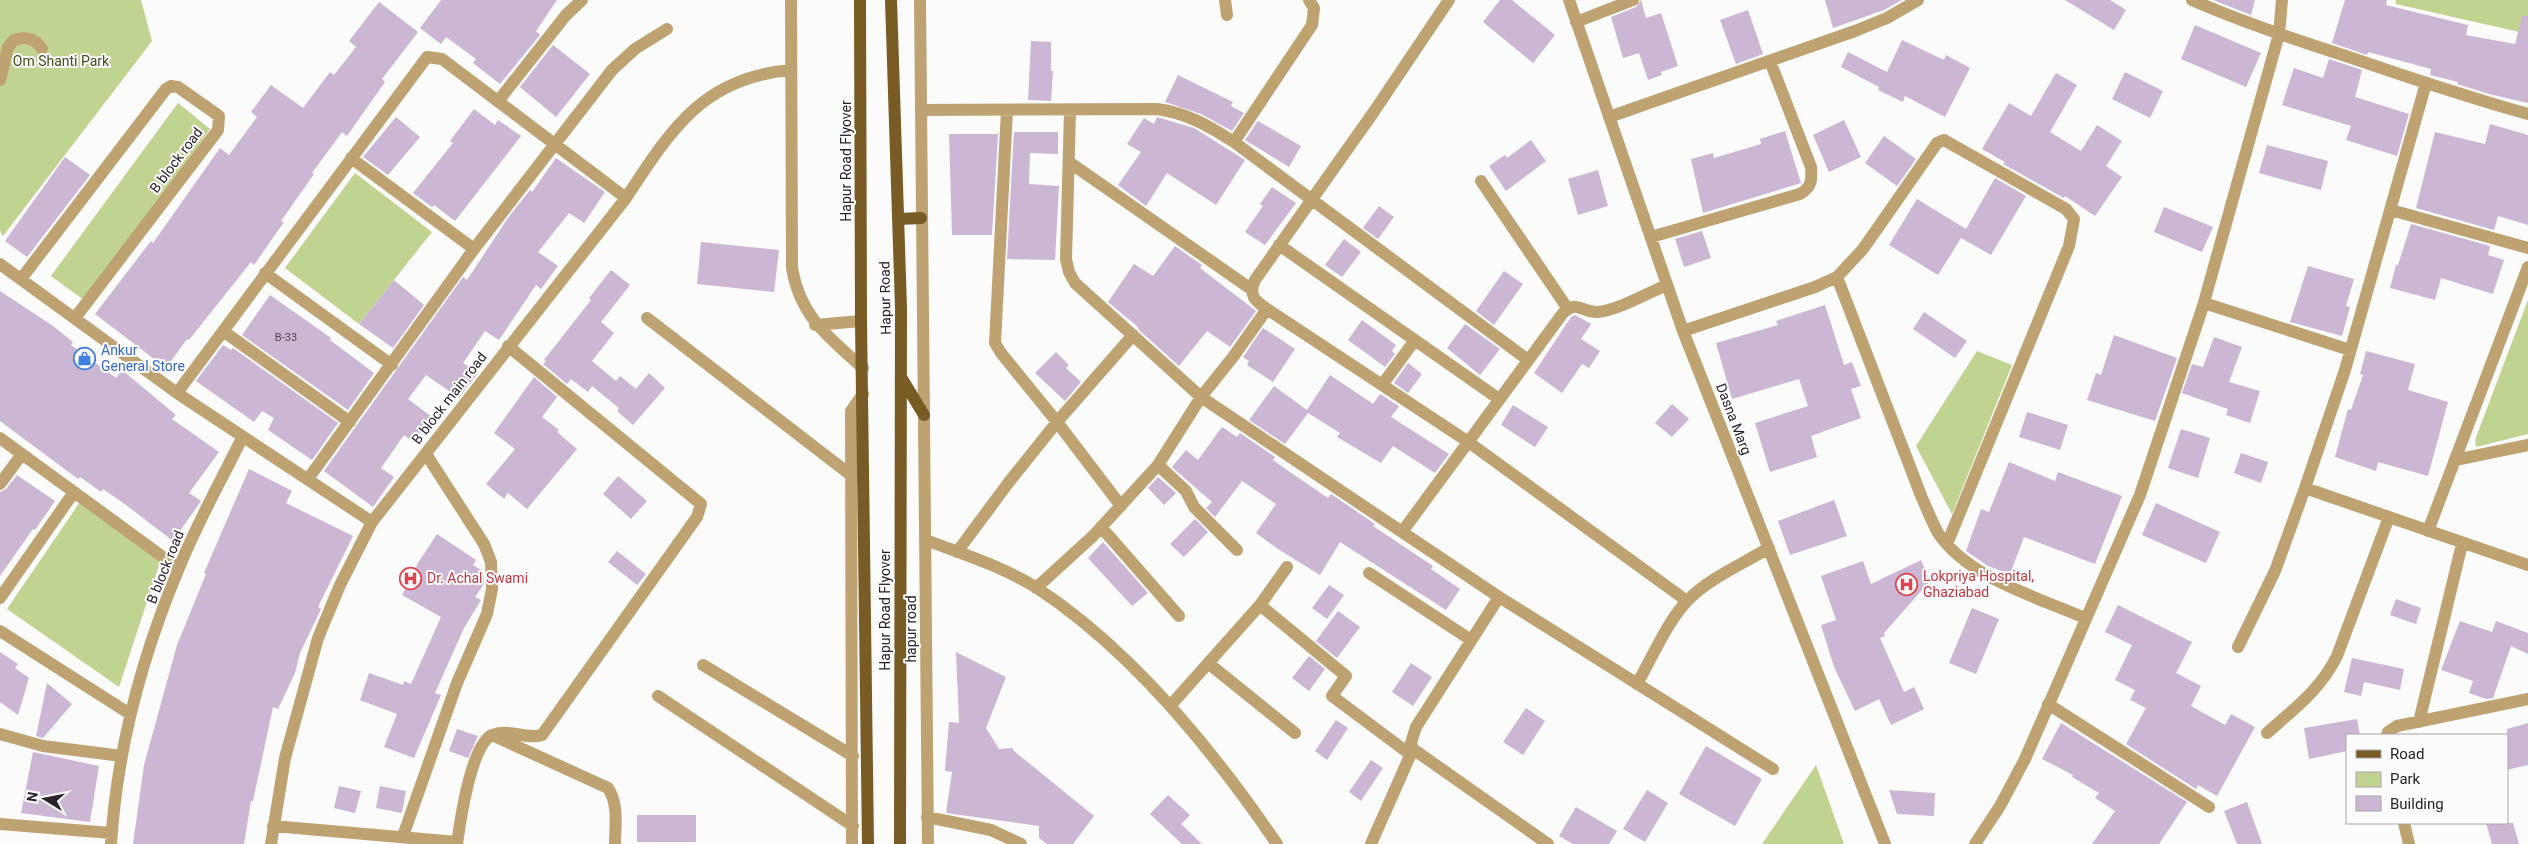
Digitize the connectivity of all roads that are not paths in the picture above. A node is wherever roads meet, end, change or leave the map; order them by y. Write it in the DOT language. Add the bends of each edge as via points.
graph roads {
  1 [pos="582,0"];
  2 [pos="791,0"];
  3 [pos="860,0"];
  4 [pos="891,0"];
  5 [pos="920,0"];
  6 [pos="1225,0"];
  7 [pos="1309,0"];
  8 [pos="1449,0"];
  9 [pos="1568,0"];
  10 [pos="1633,0"];
  11 [pos="1918,0"];
  12 [pos="2192,0"];
  13 [pos="2282,0"];
  14 [pos="1227,15"];
  15 [pos="1576,22"];
  16 [pos="667,29"];
  17 [pos="2279,34"];
  18 [pos="42,50"];
  19 [pos="1770,61"];
  20 [pos="790,70"];
  21 [pos="0,80"];
  22 [pos="2426,83"];
  23 [pos="499,100"];
  24 [pos="921,110"];
  25 [pos="1007,110"];
  26 [pos="1070,110"];
  27 [pos="2528,114"];
  28 [pos="1609,117"];
  29 [pos="1234,142"];
  30 [pos="554,144"];
  31 [pos="351,158"];
  32 [pos="1068,162"];
  33 [pos="1481,181"];
  34 [pos="626,198"];
  35 [pos="1313,200"];
  36 [pos="2391,210"];
  37 [pos="921,218"];
  38 [pos="898,219"];
  39 [pos="1651,237"];
  40 [pos="1280,245"];
  41 [pos="2528,248"];
  42 [pos="474,249"];
  43 [pos="0,264"];
  44 [pos="2528,266"];
  45 [pos="266,273"];
  46 [pos="1837,276"];
  47 [pos="21,279"];
  48 [pos="1667,285"];
  49 [pos="1251,289"];
  50 [pos="2204,303"];
  51 [pos="1267,309"];
  52 [pos="1568,309"];
  53 [pos="75,318"];
  54 [pos="646,318"];
  55 [pos="861,321"];
  56 [pos="815,324"];
  57 [pos="223,331"];
  58 [pos="1684,331"];
  59 [pos="1133,335"];
  60 [pos="1415,340"];
  61 [pos="508,346"];
  62 [pos="2350,350"];
  63 [pos="1528,360"];
  64 [pos="392,365"];
  65 [pos="863,368"];
  66 [pos="901,377"];
  67 [pos="1382,385"];
  68 [pos="177,393"];
  69 [pos="863,394"];
  70 [pos="1201,397"];
  71 [pos="1499,399"];
  72 [pos="924,415"];
  73 [pos="350,422"];
  74 [pos="1057,422"];
  75 [pos="0,438"];
  76 [pos="242,438"];
  77 [pos="1467,441"];
  78 [pos="2528,445"];
  79 [pos="22,454"];
  80 [pos="426,454"];
  81 [pos="2455,460"];
  82 [pos="1158,465"];
  83 [pos="852,476"];
  84 [pos="308,479"];
  85 [pos="0,484"];
  86 [pos="2305,488"];
  87 [pos="74,492"];
  88 [pos="1121,506"];
  89 [pos="2389,517"];
  90 [pos="372,522"];
  91 [pos="1101,527"];
  92 [pos="2428,531"];
  93 [pos="1402,532"];
  94 [pos="926,540"];
  95 [pos="1947,544"];
  96 [pos="2462,544"];
  97 [pos="1769,548"];
  98 [pos="1237,550"];
  99 [pos="957,552"];
  100 [pos="2528,565"];
  101 [pos="1286,567"];
  102 [pos="178,568"];
  103 [pos="1369,574"];
  104 [pos="1036,588"];
  105 [pos="1499,597"];
  106 [pos="0,598"];
  107 [pos="1687,600"];
  108 [pos="1260,605"];
  109 [pos="1179,616"];
  110 [pos="2085,618"];
  111 [pos="0,631"];
  112 [pos="1471,640"];
  113 [pos="2238,647"];
  114 [pos="1208,663"];
  115 [pos="703,665"];
  116 [pos="1637,684"];
  117 [pos="658,696"];
  118 [pos="2528,699"];
  119 [pos="2048,704"];
  120 [pos="1170,706"];
  121 [pos="130,714"];
  122 [pos="2419,722"];
  123 [pos="1295,733"];
  124 [pos="2267,733"];
  125 [pos="0,734"];
  126 [pos="2387,734"];
  127 [pos="492,735"];
  128 [pos="1412,752"];
  129 [pos="122,756"];
  130 [pos="853,756"];
  131 [pos="1773,769"];
  132 [pos="2209,807"];
  133 [pos="927,817"];
  134 [pos="0,824"];
  135 [pos="2404,824"];
  136 [pos="273,826"];
  137 [pos="853,826"];
  138 [pos="403,836"];
  139 [pos="111,838"];
  140 [pos="457,843"];
  141 [pos="271,844"];
  142 [pos="615,844"];
  143 [pos="852,844"];
  144 [pos="868,844"];
  145 [pos="900,844"];
  146 [pos="928,844"];
  147 [pos="1021,844"];
  148 [pos="1277,844"];
  149 [pos="1371,844"];
  150 [pos="1548,844"];
  151 [pos="1884,844"];
  152 [pos="1975,844"];
  153 [pos="2409,844"];
  1 -- 23 [label="street" via="566,15"];
  2 -- 20 [label="street"];
  3 -- 55 [label="main road, Hapur Road Flyover"];
  4 -- 38 [label="main road"];
  5 -- 24 [label="street, hapur road"];
  6 -- 14 [label="street"];
  7 -- 29 [label="street" via="1314,8 1312,24"];
  8 -- 35 [label="street"];
  9 -- 15 [label="street, Dasna Marg"];
  10 -- 15 [label="street"];
  11 -- 19 [label="street" via="1863,28"];
  12 -- 17 [label="street"];
  13 -- 17 [label="street"];
  15 -- 28 [label="street, Dasna Marg"];
  16 -- 30 [label="street" via="621,60"];
  17 -- 22 [label="street"];
  17 -- 50 [label="street"];
  18 -- 21 [label="street" via="38,42 30,38 14,40 8,47"];
  19 -- 28 [label="street"];
  19 -- 39 [label="street" via="1811,167 1809,189"];
  20 -- 34 [label="street, B block main road" via="769,72 743,81 711,95 693,108"];
  20 -- 56 [label="street" via="792,268 801,302"];
  22 -- 27 [label="street"];
  22 -- 36 [label="street"];
  23 -- 30 [label="street"];
  23 -- 31 [label="street" via="442,59 427,57"];
  24 -- 25 [label="street"];
  24 -- 37 [label="street, hapur road"];
  25 -- 26 [label="street"];
  25 -- 74 [label="street" via="996,343"];
  26 -- 29 [label="street" via="1157,109 1177,112 1202,122"];
  26 -- 32 [label="street"];
  28 -- 39 [label="street, Dasna Marg"];
  29 -- 35 [label="street"];
  30 -- 34 [label="street"];
  30 -- 42 [label="street"];
  31 -- 42 [label="street"];
  31 -- 45 [label="street"];
  32 -- 49 [label="street"];
  32 -- 59 [label="street" via="1066,259 1069,272 1075,282"];
  33 -- 52 [label="street"];
  34 -- 61 [label="street, B block main road"];
  35 -- 40 [label="street"];
  35 -- 63 [label="street"];
  36 -- 41 [label="street"];
  36 -- 62 [label="street"];
  37 -- 38 [label="main road"];
  37 -- 72 [label="street, hapur road"];
  38 -- 66 [label="main road, Hapur Road"];
  39 -- 48 [label="street, Dasna Marg"];
  40 -- 49 [label="street"];
  40 -- 60 [label="street"];
  42 -- 64 [label="street"];
  43 -- 47 [label="street"];
  44 -- 81 [label="street"];
  45 -- 57 [label="street"];
  45 -- 64 [label="street"];
  46 -- 58 [label="street" via="1815,287"];
  46 -- 95 [label="street" via="1922,498"];
  46 -- 95 [label="street" via="1864,249 1931,151 1944,140 2066,209 2074,219 2069,246"];
  47 -- 53 [label="street"];
  47 -- 53 [label="street, B block road" via="166,89 178,87 219,116 218,130"];
  48 -- 52 [label="street" via="1606,310 1590,311 1576,306"];
  48 -- 58 [label="street, Dasna Marg"];
  49 -- 51 [label="street" via="1256,302"];
  50 -- 62 [label="street"];
  50 -- 110 [label="street" via="2140,495"];
  51 -- 67 [label="street"];
  51 -- 70 [label="street"];
  52 -- 63 [label="street"];
  53 -- 68 [label="street"];
  54 -- 83 [label="street"];
  55 -- 56 [label="street"];
  55 -- 65 [label="main road, Hapur Road Flyover"];
  56 -- 65 [label="street"];
  57 -- 68 [label="street"];
  57 -- 73 [label="street"];
  58 -- 97 [label="street, Dasna Marg"];
  59 -- 70 [label="street"];
  59 -- 74 [label="street"];
  60 -- 67 [label="street"];
  60 -- 71 [label="street"];
  61 -- 80 [label="street, B block main road"];
  61 -- 127 [label="street" via="701,504 696,517 542,735 533,738 513,733"];
  62 -- 86 [label="street"];
  63 -- 71 [label="street"];
  64 -- 73 [label="street"];
  65 -- 69 [label="main road, Hapur Road Flyover"];
  66 -- 72 [label="main road"];
  66 -- 145 [label="main road, Hapur Road Flyover"];
  67 -- 77 [label="street"];
  68 -- 76 [label="street"];
  69 -- 83 [label="street" via="851,411"];
  69 -- 144 [label="main road, Hapur Road Flyover"];
  70 -- 82 [label="street"];
  70 -- 93 [label="street"];
  71 -- 77 [label="street"];
  72 -- 94 [label="street, hapur road"];
  73 -- 84 [label="street"];
  74 -- 88 [label="street"];
  74 -- 99 [label="street"];
  75 -- 79 [label="street"];
  76 -- 84 [label="street"];
  76 -- 102 [label="street, B block road"];
  77 -- 93 [label="street"];
  77 -- 107 [label="street"];
  78 -- 81 [label="street"];
  79 -- 85 [label="street"];
  79 -- 87 [label="street"];
  80 -- 90 [label="street, B block main road"];
  80 -- 138 [label="street" via="484,544 491,562 492,590 487,614 457,683"];
  81 -- 92 [label="street"];
  82 -- 88 [label="street"];
  82 -- 98 [label="street"];
  83 -- 130 [label="street"];
  84 -- 90 [label="street"];
  86 -- 89 [label="street"];
  86 -- 113 [label="street" via="2275,571"];
  87 -- 102 [label="street"];
  87 -- 106 [label="street"];
  88 -- 91 [label="street"];
  89 -- 92 [label="street"];
  89 -- 124 [label="street" via="2327,677"];
  90 -- 136 [label="street, B block main road" via="318,638 285,758"];
  91 -- 104 [label="street"];
  91 -- 109 [label="street"];
  92 -- 96 [label="street"];
  93 -- 105 [label="street"];
  94 -- 99 [label="street"];
  94 -- 133 [label="street, hapur road"];
  95 -- 110 [label="street" via="1963,560 1991,578"];
  96 -- 100 [label="street"];
  96 -- 122 [label="street"];
  97 -- 107 [label="street"];
  97 -- 151 [label="street, Dasna Marg"];
  99 -- 104 [label="street"];
  101 -- 108 [label="street"];
  102 -- 121 [label="street, B block road" via="147,653"];
  103 -- 112 [label="street"];
  104 -- 120 [label="street" via="1080,618"];
  105 -- 112 [label="street"];
  105 -- 116 [label="street"];
  107 -- 116 [label="street"];
  108 -- 114 [label="street"];
  108 -- 128 [label="street" via="1346,676 1332,696"];
  110 -- 119 [label="street"];
  111 -- 121 [label="street"];
  112 -- 128 [label="street" via="1416,727"];
  114 -- 120 [label="street"];
  114 -- 123 [label="street"];
  115 -- 130 [label="street"];
  116 -- 131 [label="street"];
  117 -- 137 [label="street"];
  118 -- 122 [label="street"];
  119 -- 132 [label="street"];
  119 -- 152 [label="street" via="2025,759"];
  120 -- 148 [label="street" via="1239,788"];
  121 -- 129 [label="street, B block road"];
  122 -- 126 [label="street" via="2396,726"];
  125 -- 129 [label="street" via="43,746"];
  127 -- 140 [label="street" via="483,744 473,765"];
  127 -- 142 [label="street" via="601,784 613,797"];
  128 -- 149 [label="street"];
  128 -- 150 [label="street"];
  129 -- 139 [label="street, B block road"];
  130 -- 137 [label="street"];
  133 -- 146 [label="street, hapur road"];
  133 -- 147 [label="street" via="991,830"];
  134 -- 139 [label="street"];
  135 -- 153 [label="street"];
  136 -- 138 [label="street"];
  136 -- 141 [label="street, B block main road"];
  137 -- 143 [label="street"];
  138 -- 140 [label="street"];
}
